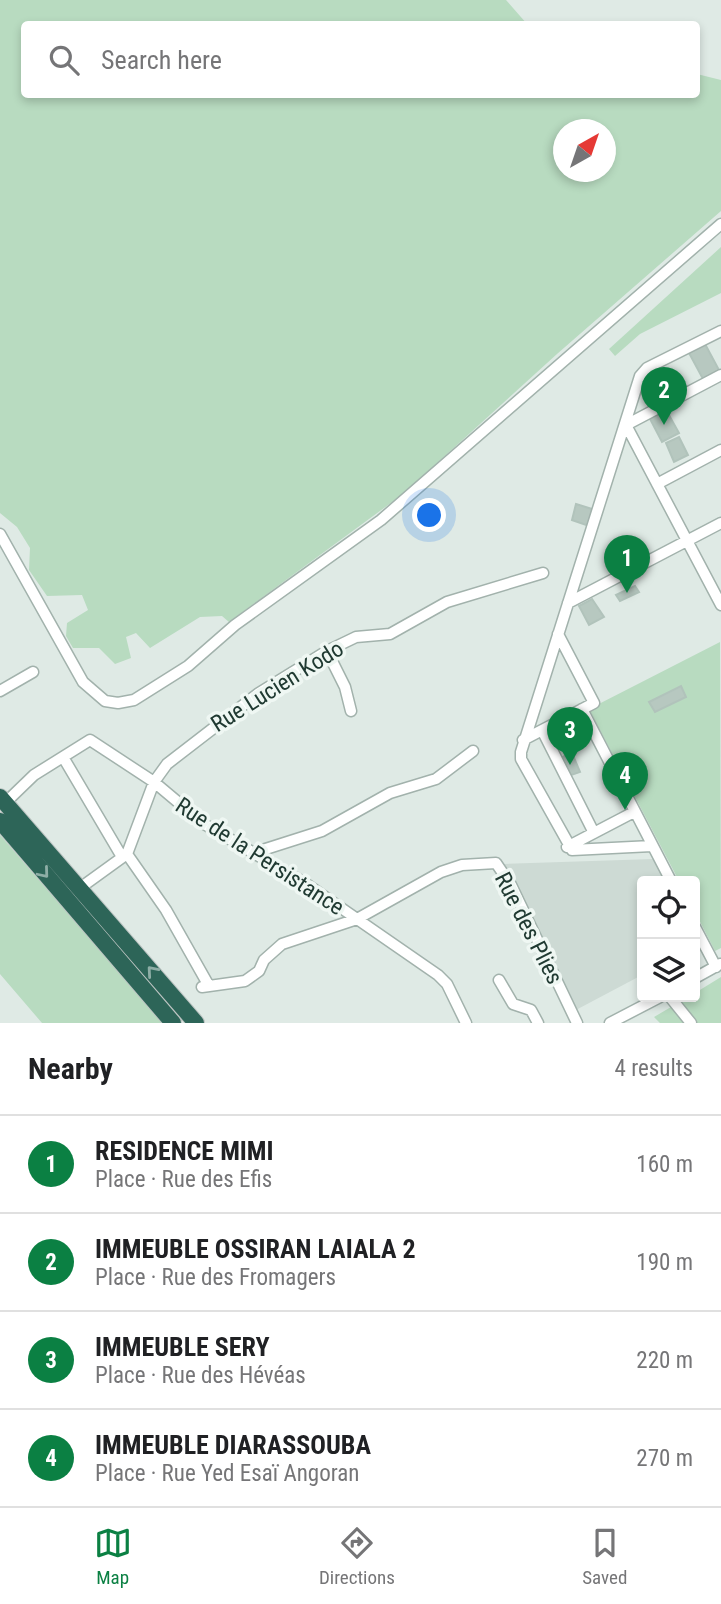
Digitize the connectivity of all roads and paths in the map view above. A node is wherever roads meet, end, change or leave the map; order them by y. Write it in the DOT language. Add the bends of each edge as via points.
graph roads {
  1 [pos="721,224"];
  2 [pos="721,331"];
  3 [pos="721,375"];
  4 [pos="626,425"];
  5 [pos="721,450"];
  6 [pos="657,484"];
  7 [pos="721,523"];
  8 [pos="0,534"];
  9 [pos="687,541"];
  10 [pos="542,573"];
  11 [pos="568,603"];
  12 [pos="721,605"];
  13 [pos="558,634"];
  14 [pos="327,651"];
  15 [pos="33,672"];
  16 [pos="0,691"];
  17 [pos="582,709"];
  18 [pos="351,710"];
  19 [pos="542,730"];
  20 [pos="523,740"];
  21 [pos="473,751"];
  22 [pos="62,757"];
  23 [pos="154,782"];
  24 [pos="3,800"];
  25 [pos="635,812"];
  26 [pos="0,821"];
  27 [pos="594,833"];
  28 [pos="568,846"];
  29 [pos="652,846"];
  30 [pos="253,853"];
  31 [pos="125,856"];
  32 [pos="668,876"];
  33 [pos="80,888"];
  34 [pos="357,919"];
  35 [pos="700,935"];
  36 [pos="718,965"];
  37 [pos="700,975"];
  38 [pos="499,980"];
  39 [pos="651,1002"];
  40 [pos="674,1002"];
  41 [pos="173,1023"];
  42 [pos="196,1023"];
  43 [pos="466,1023"];
  44 [pos="538,1023"];
  45 [pos="577,1023"];
  46 [pos="611,1023"];
  47 [pos="691,1023"];
  1 -- 8 [label="street" via="381,520 235,625 188,666 134,700 105,701 83,682"];
  2 -- 4 [label="street" via="642,371"];
  3 -- 4 [label="street"];
  4 -- 6 [label="street"];
  4 -- 11 [label="street"];
  5 -- 6 [label="street"];
  6 -- 9 [label="street"];
  7 -- 9 [label="street"];
  9 -- 11 [label="street"];
  9 -- 12 [label="street"];
  10 -- 14 [label="street, Rue Lucien Kodo" via="447,602 390,634 356,637"];
  11 -- 13 [label="street"];
  13 -- 17 [label="street" via="594,703"];
  13 -- 20 [label="street"];
  14 -- 18 [label="street"];
  14 -- 23 [label="street, Rue Lucien Kodo" via="208,730 167,764"];
  15 -- 16 [label="street"];
  17 -- 19 [label="street"];
  17 -- 25 [label="street"];
  19 -- 20 [label="street"];
  19 -- 27 [label="street"];
  20 -- 28 [label="street" via="521,759"];
  21 -- 30 [label="street" via="436,779 390,793 322,831"];
  22 -- 23 [label="street, Rue de la Persistance" via="90,740"];
  22 -- 24 [label="street, Rue de la Persistance"];
  22 -- 31 [label="street"];
  23 -- 30 [label="street, Rue de la Persistance" via="185,811"];
  23 -- 31 [label="street, Rue Lucien Kodo"];
  24 -- 33 [label="highway"];
  25 -- 27 [label="street"];
  25 -- 29 [label="street"];
  26 -- 41 [label="highway, one-way"];
  27 -- 28 [label="street"];
  28 -- 29 [label="street" via="578,852"];
  29 -- 32 [label="street"];
  30 -- 34 [label="street, Rue de la Persistance"];
  31 -- 33 [label="street"];
  31 -- 34 [label="street, Rue des Plies" via="166,910 206,986 245,981 260,971 264,960 282,944"];
  42 -- 33 [label="highway, one-way"];
  34 -- 43 [label="street, Rue de la Persistance" via="438,975"];
  34 -- 45 [label="street, Rue des Plies" via="441,872 462,865 496,863"];
  35 -- 36 [label="street"];
  36 -- 37 [label="street"];
  38 -- 44 [label="street" via="513,1004 531,1010"];
  39 -- 46 [label="street"];
  40 -- 47 [label="street"];
}
